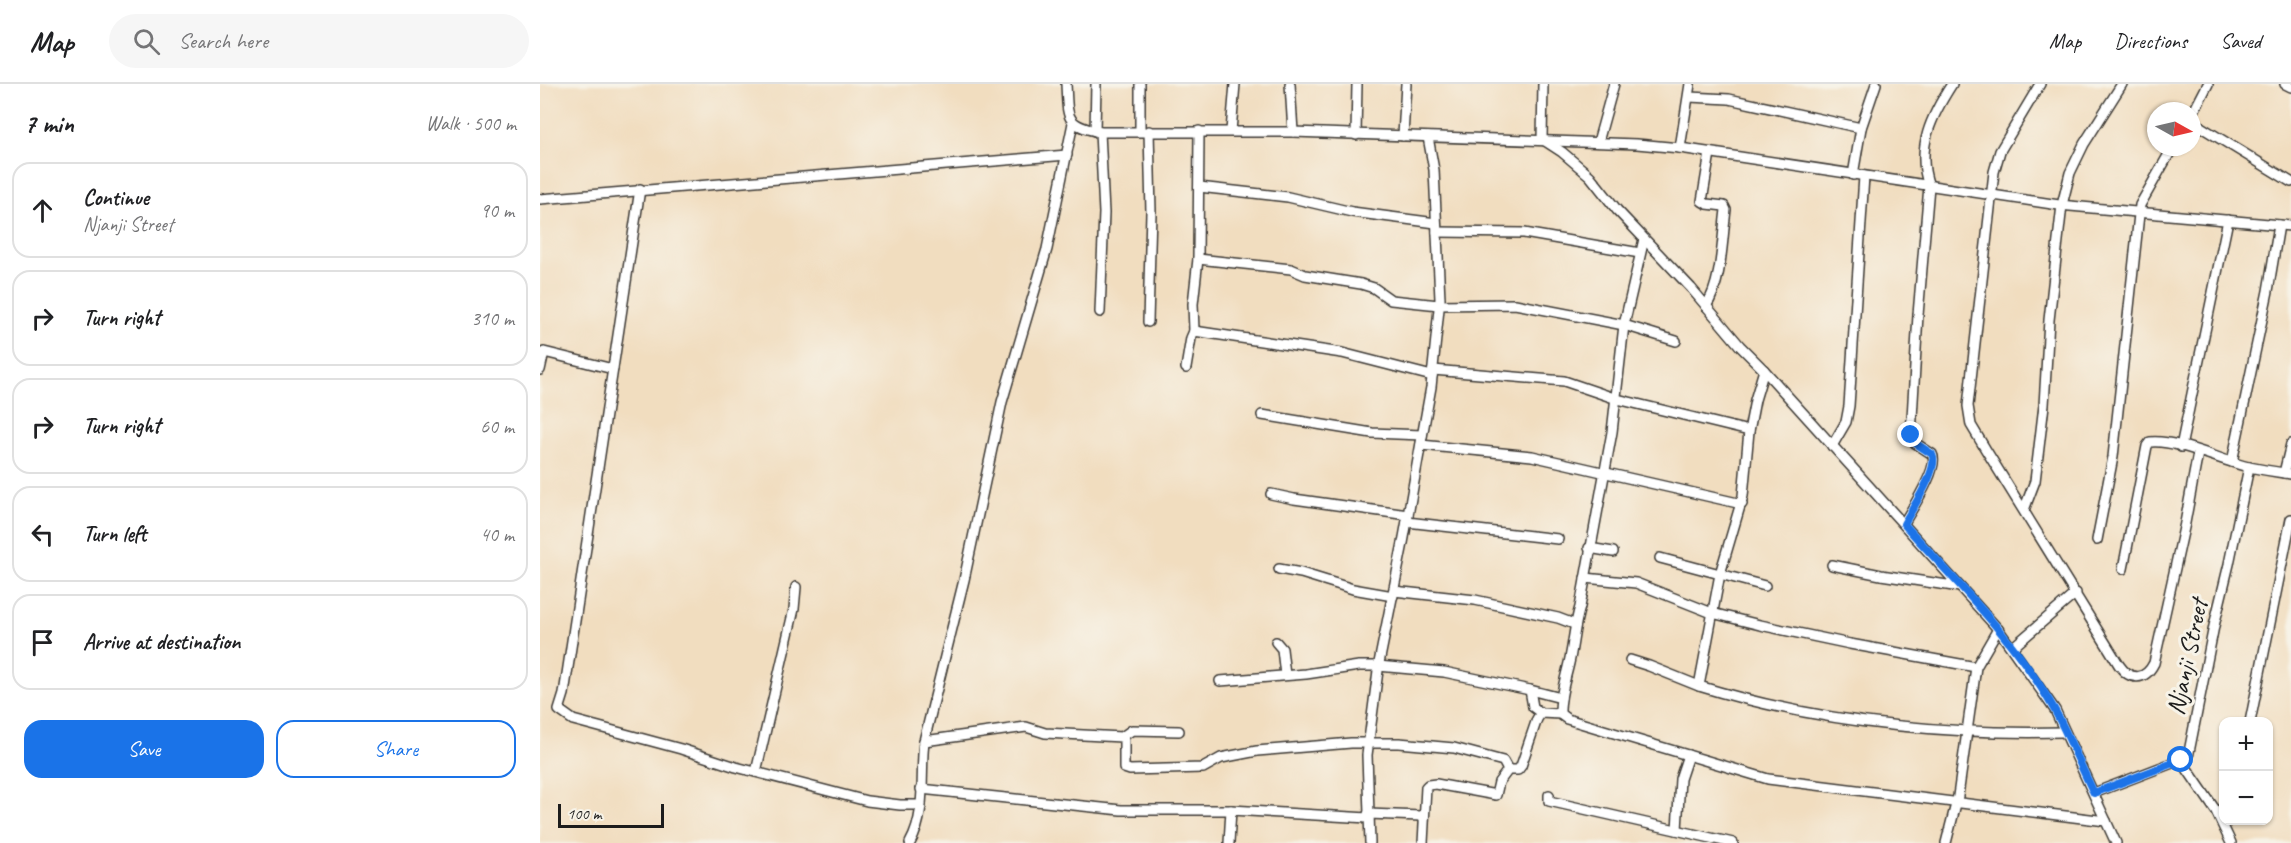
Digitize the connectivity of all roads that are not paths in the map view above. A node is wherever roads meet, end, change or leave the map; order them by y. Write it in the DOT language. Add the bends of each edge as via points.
graph roads {
  1 [pos="1066,84"];
  2 [pos="1096,84"];
  3 [pos="1140,84"];
  4 [pos="1235,84"];
  5 [pos="1290,84"];
  6 [pos="1357,84"];
  7 [pos="1543,84"];
  8 [pos="1614,84"];
  9 [pos="1690,84"];
  10 [pos="1876,84"];
  11 [pos="1952,84"];
  12 [pos="2040,84"];
  13 [pos="2122,84"];
  14 [pos="2208,84"];
  15 [pos="2285,84"];
  16 [pos="1408,85"];
  17 [pos="2291,87"];
  18 [pos="1689,97"];
  19 [pos="2199,102"];
  20 [pos="1073,123"];
  21 [pos="2201,127"];
  22 [pos="1861,128"];
  23 [pos="1097,131"];
  24 [pos="1144,131"];
  25 [pos="1199,131"];
  26 [pos="1231,131"];
  27 [pos="1293,132"];
  28 [pos="1356,135"];
  29 [pos="1402,136"];
  30 [pos="1428,137"];
  31 [pos="1542,139"];
  32 [pos="1598,142"];
  33 [pos="1680,148"];
  34 [pos="1710,153"];
  35 [pos="1067,155"];
  36 [pos="2167,156"];
  37 [pos="1853,175"];
  38 [pos="1864,176"];
  39 [pos="2291,183"];
  40 [pos="1929,186"];
  41 [pos="1199,187"];
  42 [pos="640,189"];
  43 [pos="1992,195"];
  44 [pos="540,199"];
  45 [pos="2062,205"];
  46 [pos="2140,212"];
  47 [pos="2228,220"];
  48 [pos="2280,225"];
  49 [pos="2291,226"];
  50 [pos="1436,227"];
  51 [pos="1644,240"];
  52 [pos="1640,253"];
  53 [pos="1198,259"];
  54 [pos="1439,305"];
  55 [pos="1706,306"];
  56 [pos="1100,312"];
  57 [pos="1148,322"];
  58 [pos="1624,325"];
  59 [pos="1194,331"];
  60 [pos="1676,340"];
  61 [pos="1186,368"];
  62 [pos="613,369"];
  63 [pos="540,370"];
  64 [pos="1764,370"];
  65 [pos="1432,373"];
  66 [pos="1617,399"];
  67 [pos="1262,415"];
  68 [pos="1749,431"];
  69 [pos="1421,440"];
  70 [pos="2291,444"];
  71 [pos="1832,446"];
  72 [pos="2181,447"];
  73 [pos="2198,453"];
  74 [pos="2232,462"];
  75 [pos="2249,467"];
  76 [pos="1605,471"];
  77 [pos="2288,473"];
  78 [pos="1271,494"];
  79 [pos="1742,504"];
  80 [pos="2024,510"];
  81 [pos="1407,518"];
  82 [pos="2291,519"];
  83 [pos="1904,524"];
  84 [pos="1558,539"];
  85 [pos="2097,540"];
  86 [pos="1589,548"];
  87 [pos="1613,552"];
  88 [pos="1660,558"];
  89 [pos="1832,565"];
  90 [pos="2123,568"];
  91 [pos="1279,569"];
  92 [pos="1720,574"];
  93 [pos="1586,578"];
  94 [pos="1766,586"];
  95 [pos="796,587"];
  96 [pos="1960,587"];
  97 [pos="1393,593"];
  98 [pos="2076,593"];
  99 [pos="1712,613"];
  100 [pos="1574,624"];
  101 [pos="1998,629"];
  102 [pos="1276,642"];
  103 [pos="2012,648"];
  104 [pos="1630,660"];
  105 [pos="1378,666"];
  106 [pos="1976,667"];
  107 [pos="1285,675"];
  108 [pos="1220,681"];
  109 [pos="1699,686"];
  110 [pos="1530,690"];
  111 [pos="1561,698"];
  112 [pos="1541,713"];
  113 [pos="1560,714"];
  114 [pos="2251,717"];
  115 [pos="1179,731"];
  116 [pos="1967,732"];
  117 [pos="2064,732"];
  118 [pos="1122,736"];
  119 [pos="924,741"];
  120 [pos="1369,743"];
  121 [pos="1689,755"];
  122 [pos="2181,760"];
  123 [pos="1508,770"];
  124 [pos="756,772"];
  125 [pos="921,789"];
  126 [pos="2094,793"];
  127 [pos="1549,795"];
  128 [pos="1956,803"];
  129 [pos="921,805"];
  130 [pos="2219,808"];
  131 [pos="1231,810"];
  132 [pos="1368,816"];
  133 [pos="1423,818"];
  134 [pos="2106,821"];
  135 [pos="2225,825"];
  136 [pos="1677,830"];
  137 [pos="1694,839"];
  138 [pos="910,843"];
  139 [pos="1229,843"];
  140 [pos="1370,843"];
  141 [pos="1423,843"];
  142 [pos="1732,843"];
  143 [pos="1946,843"];
  144 [pos="2116,843"];
  145 [pos="2231,843"];
  1 -- 20 [label="street"];
  2 -- 23 [label="street"];
  3 -- 24 [label="street"];
  4 -- 26 [label="street"];
  5 -- 27 [label="street"];
  6 -- 28 [label="street"];
  7 -- 31 [label="street"];
  8 -- 32 [label="street"];
  9 -- 18 [label="street"];
  10 -- 22 [label="street"];
  11 -- 40 [label="street" via="1928,128 1923,171"];
  12 -- 43 [label="street" via="2000,151"];
  13 -- 45 [label="street" via="2084,144 2070,173"];
  14 -- 19 [label="street"];
  15 -- 17 [label="street"];
  16 -- 29 [label="street"];
  18 -- 22 [label="street" via="1729,99"];
  18 -- 33 [label="street"];
  20 -- 23 [label="street" via="1084,130"];
  20 -- 35 [label="street"];
  21 -- 39 [label="street"];
  22 -- 37 [label="street"];
  23 -- 24 [label="street"];
  23 -- 56 [label="street" via="1104,213"];
  24 -- 25 [label="street"];
  24 -- 57 [label="street" via="1151,212"];
  25 -- 26 [label="street"];
  25 -- 41 [label="street"];
  26 -- 27 [label="street"];
  27 -- 28 [label="street"];
  28 -- 29 [label="street"];
  29 -- 30 [label="street"];
  30 -- 31 [label="street"];
  30 -- 50 [label="street" via="1434,170"];
  31 -- 32 [label="street"];
  31 -- 51 [label="street" via="1590,176"];
  32 -- 33 [label="street"];
  33 -- 34 [label="street"];
  34 -- 37 [label="street"];
  34 -- 55 [label="street" via="1702,201 1724,206 1726,210 1717,275"];
  35 -- 42 [label="street"];
  35 -- 119 [label="street" via="1047,249 1002,402"];
  36 -- 46 [label="street" via="2151,182"];
  37 -- 38 [label="street"];
  38 -- 40 [label="street"];
  38 -- 71 [label="street" via="1849,406 1846,422"];
  40 -- 43 [label="street"];
  40 -- 83 [label="street" via="1911,435 1915,443 1932,454 1934,463"];
  41 -- 50 [label="street" via="1288,197"];
  41 -- 53 [label="street"];
  42 -- 44 [label="street"];
  42 -- 62 [label="street"];
  43 -- 45 [label="street"];
  43 -- 80 [label="street" via="1968,406 1971,425"];
  45 -- 46 [label="street"];
  45 -- 80 [label="street" via="2035,482"];
  46 -- 47 [label="street"];
  46 -- 85 [label="street" via="2113,457"];
  47 -- 48 [label="street"];
  47 -- 72 [label="street"];
  48 -- 49 [label="street"];
  48 -- 74 [label="street"];
  50 -- 52 [label="street" via="1524,232"];
  50 -- 54 [label="street"];
  51 -- 52 [label="street"];
  51 -- 55 [label="street"];
  52 -- 58 [label="street"];
  53 -- 54 [label="street" via="1291,269 1368,286 1391,300"];
  53 -- 59 [label="street"];
  54 -- 58 [label="street" via="1515,304"];
  54 -- 65 [label="street"];
  55 -- 64 [label="street"];
  58 -- 60 [label="street"];
  58 -- 66 [label="street"];
  59 -- 61 [label="street"];
  59 -- 65 [label="street" via="1342,353"];
  62 -- 63 [label="street" via="544,352"];
  62 -- 124 [label="street" via="559,710 573,720"];
  64 -- 68 [label="street"];
  64 -- 71 [label="street"];
  65 -- 66 [label="street" via="1564,381"];
  65 -- 69 [label="street"];
  66 -- 68 [label="street"];
  66 -- 76 [label="street"];
  67 -- 69 [label="street"];
  68 -- 79 [label="street"];
  69 -- 76 [label="street"];
  69 -- 81 [label="street"];
  70 -- 77 [label="street"];
  71 -- 83 [label="street"];
  72 -- 73 [label="street"];
  72 -- 90 [label="street" via="2156,442 2147,446"];
  73 -- 74 [label="street"];
  73 -- 98 [label="street" via="2150,672 2143,676 2125,672"];
  74 -- 75 [label="street"];
  75 -- 77 [label="street"];
  75 -- 122 [label="street, Njanji Street" via="2190,751"];
  76 -- 79 [label="street"];
  76 -- 86 [label="street"];
  78 -- 81 [label="street"];
  79 -- 92 [label="street"];
  80 -- 98 [label="street"];
  81 -- 84 [label="street"];
  81 -- 97 [label="street"];
  82 -- 114 [label="street"];
  83 -- 96 [label="street"];
  86 -- 87 [label="street"];
  86 -- 93 [label="street"];
  88 -- 92 [label="street"];
  89 -- 96 [label="street"];
  91 -- 97 [label="street" via="1353,589"];
  92 -- 94 [label="street"];
  92 -- 99 [label="street"];
  93 -- 99 [label="street" via="1636,583"];
  93 -- 100 [label="street"];
  95 -- 124 [label="street"];
  96 -- 101 [label="street"];
  97 -- 100 [label="street" via="1475,600"];
  97 -- 105 [label="street"];
  98 -- 103 [label="street"];
  99 -- 106 [label="street"];
  99 -- 109 [label="street"];
  100 -- 111 [label="street"];
  101 -- 103 [label="street"];
  101 -- 106 [label="street"];
  102 -- 107 [label="street"];
  103 -- 117 [label="street" via="2055,710"];
  104 -- 109 [label="street"];
  105 -- 107 [label="street"];
  105 -- 110 [label="street" via="1444,672"];
  105 -- 120 [label="street"];
  106 -- 116 [label="street"];
  107 -- 108 [label="street"];
  109 -- 116 [label="street" via="1816,716"];
  110 -- 111 [label="street"];
  110 -- 112 [label="street" via="1533,707"];
  111 -- 113 [label="street"];
  112 -- 113 [label="street"];
  112 -- 123 [label="street" via="1521,766"];
  113 -- 121 [label="street"];
  115 -- 118 [label="street" via="1132,729"];
  116 -- 117 [label="street"];
  116 -- 128 [label="street"];
  117 -- 126 [label="street"];
  118 -- 119 [label="street" via="1045,733 1026,727"];
  118 -- 120 [label="street" via="1124,768 1130,770 1203,768 1221,758 1273,748"];
  119 -- 125 [label="street"];
  120 -- 123 [label="street" via="1454,748 1503,761"];
  120 -- 132 [label="street"];
  121 -- 128 [label="street" via="1768,779"];
  121 -- 136 [label="street" via="1680,778"];
  122 -- 126 [label="street"];
  122 -- 130 [label="street"];
  123 -- 133 [label="street" via="1494,796 1428,785"];
  124 -- 129 [label="street" via="867,801"];
  125 -- 129 [label="street"];
  125 -- 131 [label="street" via="1121,810"];
  126 -- 134 [label="street"];
  127 -- 136 [label="street" via="1549,801"];
  128 -- 134 [label="street"];
  128 -- 143 [label="street"];
  129 -- 138 [label="street" via="918,830"];
  131 -- 132 [label="street"];
  131 -- 139 [label="street"];
  132 -- 133 [label="street"];
  132 -- 140 [label="street"];
  133 -- 141 [label="street"];
  134 -- 144 [label="street"];
  135 -- 145 [label="street"];
  136 -- 137 [label="street"];
  137 -- 142 [label="street"];
}
